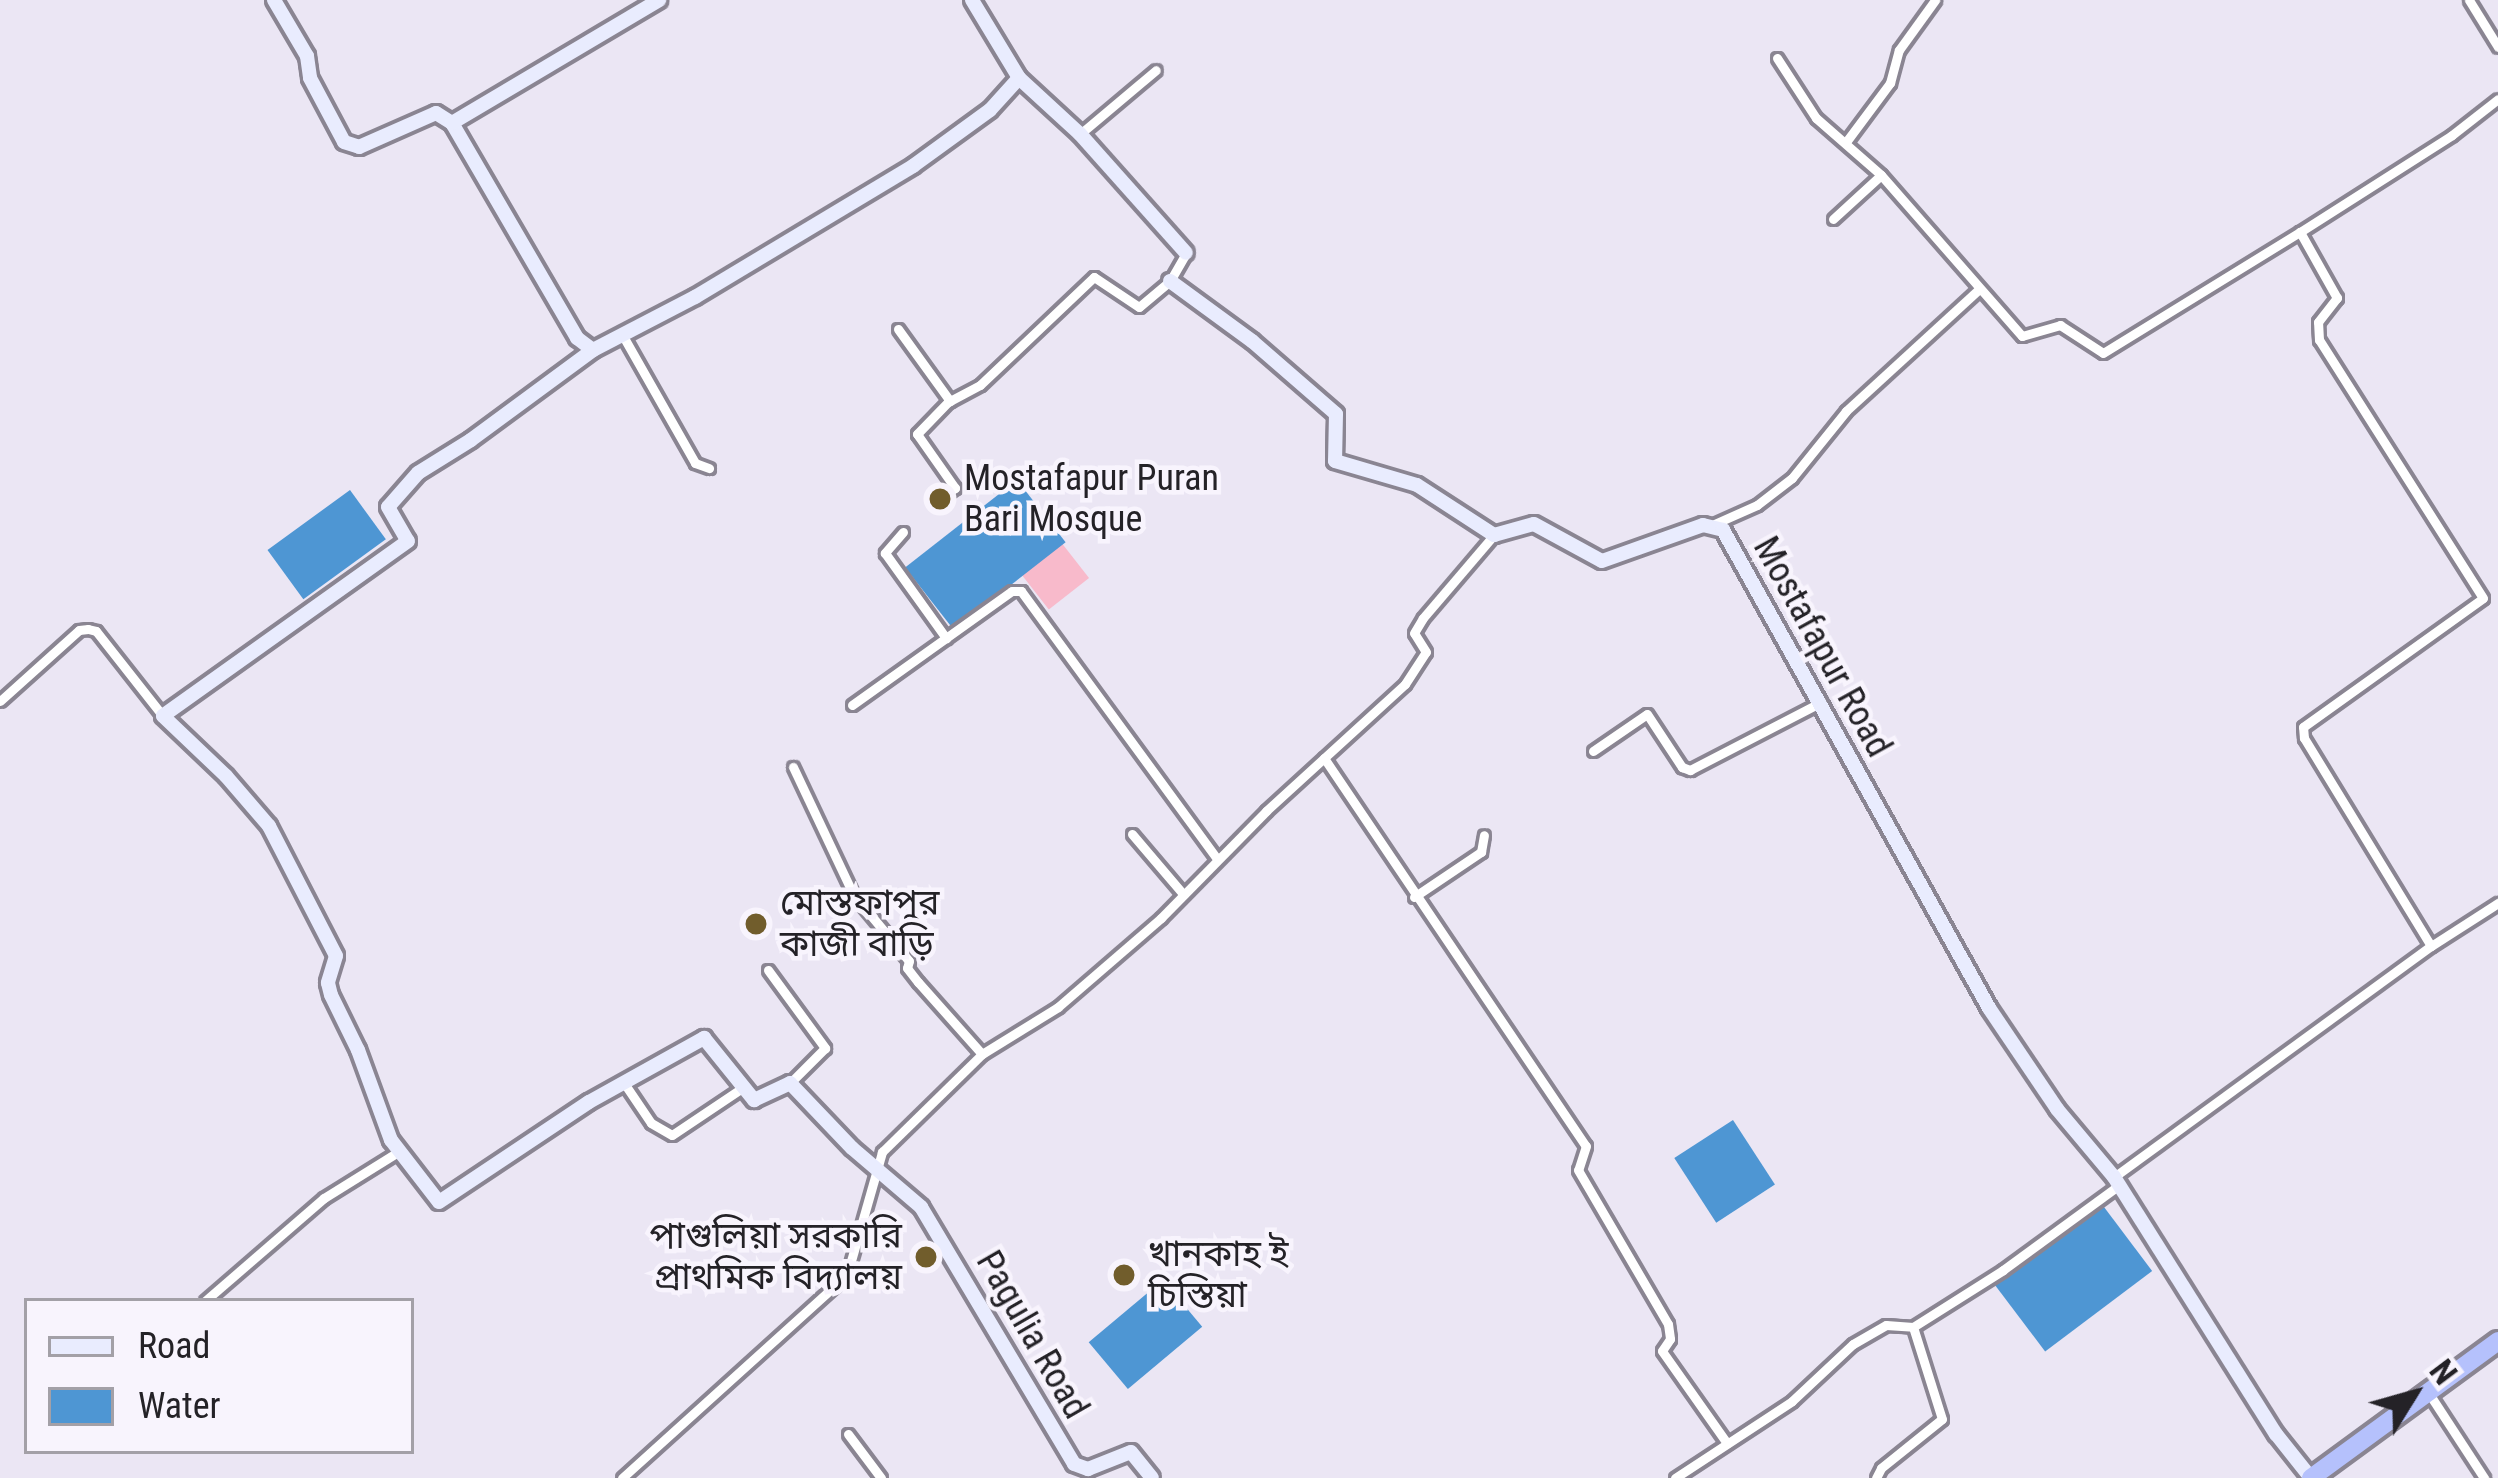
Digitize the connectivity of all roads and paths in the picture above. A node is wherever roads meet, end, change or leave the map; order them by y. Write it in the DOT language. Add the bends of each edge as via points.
graph roads {
  1 [pos="274,0"];
  2 [pos="659,0"];
  3 [pos="972,0"];
  4 [pos="1935,0"];
  5 [pos="2469,0"];
  6 [pos="2498,47"];
  7 [pos="1777,58"];
  8 [pos="1156,70"];
  9 [pos="1019,79"];
  10 [pos="2498,99"];
  11 [pos="452,123"];
  12 [pos="1080,134"];
  13 [pos="1846,142"];
  14 [pos="1881,175"];
  15 [pos="1833,219"];
  16 [pos="2300,232"];
  17 [pos="1186,253"];
  18 [pos="1170,281"];
  19 [pos="1979,289"];
  20 [pos="898,329"];
  21 [pos="623,336"];
  22 [pos="593,350"];
  23 [pos="950,401"];
  24 [pos="709,469"];
  25 [pos="942,497"];
  26 [pos="1712,525"];
  27 [pos="903,532"];
  28 [pos="1494,535"];
  29 [pos="2498,588"];
  30 [pos="2483,598"];
  31 [pos="946,638"];
  32 [pos="0,701"];
  33 [pos="1821,702"];
  34 [pos="852,705"];
  35 [pos="163,716"];
  36 [pos="1593,751"];
  37 [pos="1324,758"];
  38 [pos="793,767"];
  39 [pos="1132,834"];
  40 [pos="1484,835"];
  41 [pos="1216,860"];
  42 [pos="1183,894"];
  43 [pos="1414,897"];
  44 [pos="2498,903"];
  45 [pos="2431,946"];
  46 [pos="768,970"];
  47 [pos="982,1054"];
  48 [pos="790,1083"];
  49 [pos="624,1084"];
  50 [pos="742,1088"];
  51 [pos="398,1152"];
  52 [pos="875,1167"];
  53 [pos="2117,1181"];
  54 [pos="208,1298"];
  55 [pos="1913,1327"];
  56 [pos="2498,1341"];
  57 [pos="2428,1392"];
  58 [pos="848,1434"];
  59 [pos="1727,1443"];
  60 [pos="622,1478"];
  61 [pos="881,1478"];
  62 [pos="1152,1478"];
  63 [pos="1675,1478"];
  64 [pos="1876,1478"];
  65 [pos="2311,1478"];
  66 [pos="2484,1478"];
  1 -- 11 [label="street" via="344,142 359,146 436,113"];
  2 -- 11 [label="street"];
  3 -- 9 [label="street"];
  4 -- 13 [label="street"];
  5 -- 6 [label="street"];
  7 -- 13 [label="street" via="1816,118"];
  8 -- 12 [label="street"];
  9 -- 12 [label="street"];
  9 -- 21 [label="street" via="913,166"];
  10 -- 16 [label="street"];
  11 -- 22 [label="street" via="577,338"];
  12 -- 17 [label="street"];
  13 -- 14 [label="street"];
  14 -- 15 [label="street"];
  14 -- 19 [label="street"];
  16 -- 19 [label="street" via="2103,353 2060,325 2022,336"];
  16 -- 30 [label="street" via="2337,298 2318,322 2319,340"];
  17 -- 18 [label="street"];
  18 -- 23 [label="street" via="1139,307 1094,277 980,386"];
  18 -- 28 [label="street" via="1336,414 1334,460 1417,485"];
  19 -- 26 [label="street" via="1846,411 1792,478"];
  20 -- 23 [label="street"];
  21 -- 22 [label="street"];
  21 -- 24 [label="street" via="695,463"];
  22 -- 35 [label="street" via="418,472 388,507 408,541"];
  23 -- 25 [label="street" via="917,434 955,488"];
  26 -- 28 [label="street, Mostafapur Road" via="1603,561 1534,524"];
  26 -- 33 [label="street, Mostafapur Road" via="1723,530"];
  27 -- 31 [label="street" via="885,553"];
  28 -- 37 [label="street" via="1414,633 1426,652 1405,684"];
  29 -- 30 [label="street"];
  30 -- 45 [label="street" via="2303,727"];
  31 -- 34 [label="street"];
  31 -- 41 [label="street" via="1022,591"];
  32 -- 35 [label="street" via="88,629"];
  33 -- 36 [label="street" via="1690,770 1647,714"];
  33 -- 53 [label="street, Mostafapur Road" via="1989,1008"];
  35 -- 51 [label="street" via="269,826 336,956 331,994"];
  37 -- 41 [label="street"];
  37 -- 43 [label="street"];
  38 -- 47 [label="street" via="853,894"];
  39 -- 42 [label="street"];
  40 -- 43 [label="street" via="1481,852"];
  41 -- 42 [label="street"];
  42 -- 47 [label="street" via="1067,999"];
  43 -- 59 [label="street" via="1586,1146 1578,1170 1668,1324 1662,1351"];
  44 -- 45 [label="street"];
  45 -- 53 [label="street"];
  46 -- 48 [label="street" via="825,1048"];
  47 -- 52 [label="street"];
  48 -- 50 [label="street" via="754,1100"];
  48 -- 52 [label="street"];
  49 -- 50 [label="street" via="704,1038"];
  49 -- 50 [label="street" via="651,1123 672,1135"];
  49 -- 51 [label="street" via="439,1202"];
  51 -- 54 [label="street" via="324,1198"];
  52 -- 60 [label="street" via="847,1275"];
  52 -- 62 [label="street, Pagulia Road" via="921,1207 1074,1463 1088,1469 1131,1452"];
  53 -- 55 [label="street" via="2003,1270"];
  53 -- 65 [label="street, Mostafapur Road"];
  55 -- 59 [label="street" via="1886,1325 1853,1344 1792,1401"];
  55 -- 64 [label="street" via="1942,1419"];
  56 -- 57 [label="highway"];
  57 -- 65 [label="highway"];
  57 -- 66 [label="street"];
  58 -- 61 [label="street"];
  59 -- 63 [label="street"];
}
